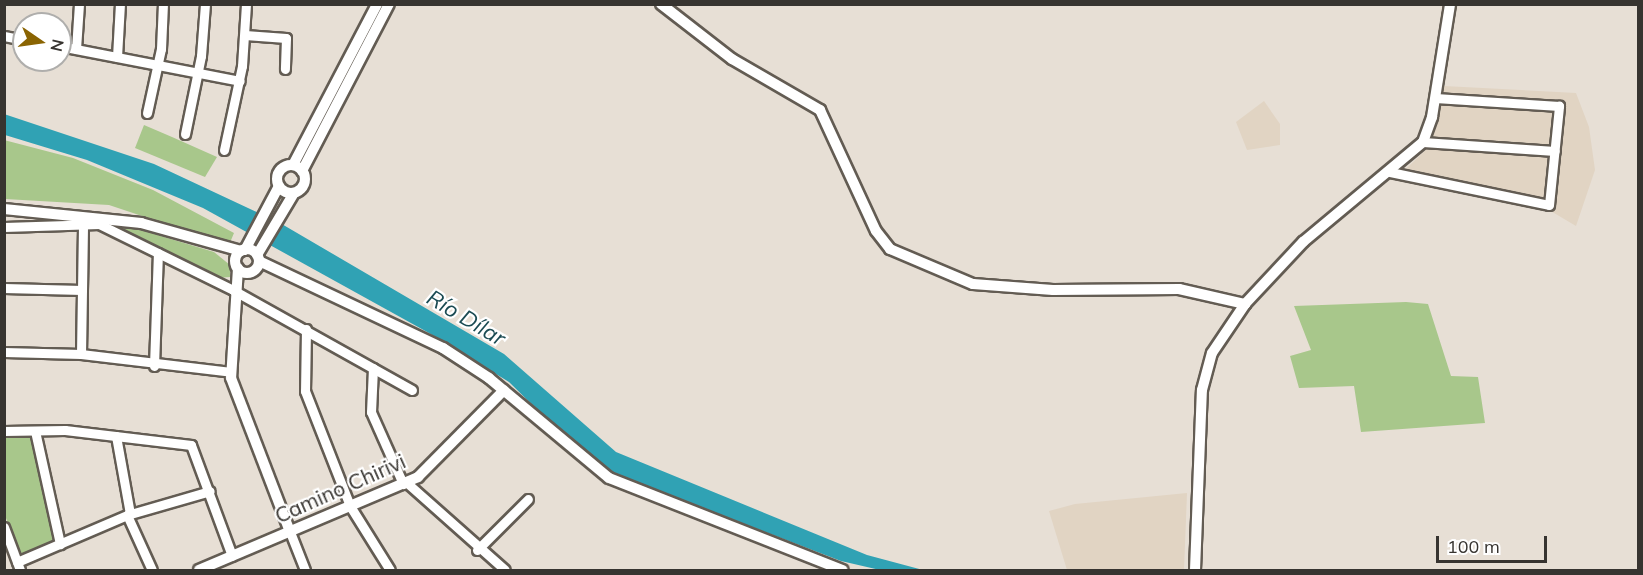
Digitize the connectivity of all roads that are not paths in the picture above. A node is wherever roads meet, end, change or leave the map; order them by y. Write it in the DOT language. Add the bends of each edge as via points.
graph roads {
  1 [pos="79,4"];
  2 [pos="120,4"];
  3 [pos="163,4"];
  4 [pos="205,4"];
  5 [pos="246,4"];
  6 [pos="377,4"];
  7 [pos="389,4"];
  8 [pos="661,4"];
  9 [pos="1450,4"];
  10 [pos="245,35"];
  11 [pos="72,48"];
  12 [pos="76,49"];
  13 [pos="117,57"];
  14 [pos="157,65"];
  15 [pos="285,69"];
  16 [pos="198,73"];
  17 [pos="240,81"];
  18 [pos="1435,98"];
  19 [pos="147,113"];
  20 [pos="185,134"];
  21 [pos="1423,142"];
  22 [pos="224,150"];
  23 [pos="1555,151"];
  24 [pos="298,168"];
  25 [pos="1390,172"];
  26 [pos="279,186"];
  27 [pos="294,193"];
  28 [pos="4,209"];
  29 [pos="271,216"];
  30 [pos="83,226"];
  31 [pos="4,227"];
  32 [pos="259,237"];
  33 [pos="215,246"];
  34 [pos="243,251"];
  35 [pos="158,254"];
  36 [pos="249,265"];
  37 [pos="4,288"];
  38 [pos="82,290"];
  39 [pos="234,290"];
  40 [pos="1245,304"];
  41 [pos="306,329"];
  42 [pos="4,352"];
  43 [pos="81,354"];
  44 [pos="154,366"];
  45 [pos="373,368"];
  46 [pos="231,372"];
  47 [pos="412,390"];
  48 [pos="504,390"];
  49 [pos="35,430"];
  50 [pos="4,431"];
  51 [pos="116,435"];
  52 [pos="404,483"];
  53 [pos="210,491"];
  54 [pos="528,499"];
  55 [pos="350,506"];
  56 [pos="129,515"];
  57 [pos="4,527"];
  58 [pos="290,532"];
  59 [pos="60,544"];
  60 [pos="477,550"];
  61 [pos="232,556"];
  62 [pos="18,566"];
  63 [pos="152,570"];
  64 [pos="199,570"];
  65 [pos="305,570"];
  66 [pos="390,570"];
  67 [pos="505,570"];
  68 [pos="843,570"];
  69 [pos="1195,570"];
  1 -- 12 [label="street"];
  2 -- 13 [label="street"];
  3 -- 14 [label="street"];
  4 -- 16 [label="street"];
  5 -- 10 [label="street"];
  6 -- 24 [label="street"];
  7 -- 24 [label="street"];
  8 -- 40 [label="street" via="732,59 820,110 876,231 890,249 973,284 1053,290 1179,289"];
  9 -- 18 [label="street"];
  10 -- 15 [label="street" via="286,38"];
  10 -- 17 [label="street"];
  11 -- 12 [label="street"];
  12 -- 13 [label="street"];
  13 -- 14 [label="street"];
  14 -- 16 [label="street"];
  14 -- 19 [label="street"];
  16 -- 17 [label="street"];
  16 -- 20 [label="street"];
  17 -- 22 [label="street"];
  18 -- 21 [label="street"];
  18 -- 23 [label="street" via="1559,106"];
  21 -- 23 [label="street"];
  21 -- 25 [label="street"];
  23 -- 25 [label="street" via="1549,205"];
  24 -- 26 [label="street" via="281,170"];
  24 -- 27 [label="street" via="304,184"];
  25 -- 40 [label="street" via="1332,214"];
  26 -- 27 [label="street"];
  26 -- 29 [label="street"];
  27 -- 29 [label="street"];
  28 -- 33 [label="street" via="141,223"];
  29 -- 32 [label="street"];
  30 -- 31 [label="street"];
  30 -- 35 [label="street" via="99,224"];
  30 -- 38 [label="street"];
  32 -- 34 [label="street"];
  32 -- 36 [label="street"];
  33 -- 34 [label="street"];
  33 -- 36 [label="street"];
  34 -- 36 [label="street"];
  34 -- 36 [label="street"];
  35 -- 39 [label="street"];
  35 -- 44 [label="street"];
  36 -- 39 [label="street"];
  36 -- 48 [label="street" via="288,277 423,336"];
  37 -- 38 [label="street"];
  38 -- 43 [label="street"];
  39 -- 41 [label="street"];
  39 -- 46 [label="street"];
  40 -- 69 [label="street" via="1212,353 1202,390"];
  41 -- 45 [label="street"];
  41 -- 55 [label="street" via="306,392"];
  42 -- 43 [label="street"];
  43 -- 44 [label="street"];
  44 -- 46 [label="street"];
  45 -- 47 [label="street"];
  45 -- 52 [label="street" via="371,412"];
  46 -- 58 [label="street"];
  48 -- 52 [label="street, Camino Chirivi" via="418,477"];
  48 -- 68 [label="street" via="609,478"];
  49 -- 50 [label="street"];
  49 -- 51 [label="street"];
  49 -- 59 [label="street"];
  51 -- 53 [label="street" via="191,445"];
  51 -- 56 [label="street"];
  52 -- 55 [label="street, Camino Chirivi"];
  52 -- 60 [label="street"];
  53 -- 56 [label="street"];
  53 -- 61 [label="street"];
  54 -- 60 [label="street"];
  55 -- 58 [label="street, Camino Chirivi"];
  55 -- 66 [label="street"];
  56 -- 59 [label="street"];
  56 -- 63 [label="street"];
  57 -- 62 [label="street"];
  58 -- 61 [label="street, Camino Chirivi"];
  58 -- 65 [label="street"];
  59 -- 62 [label="street"];
  60 -- 67 [label="street"];
  61 -- 64 [label="street, Camino Chirivi"];
}
